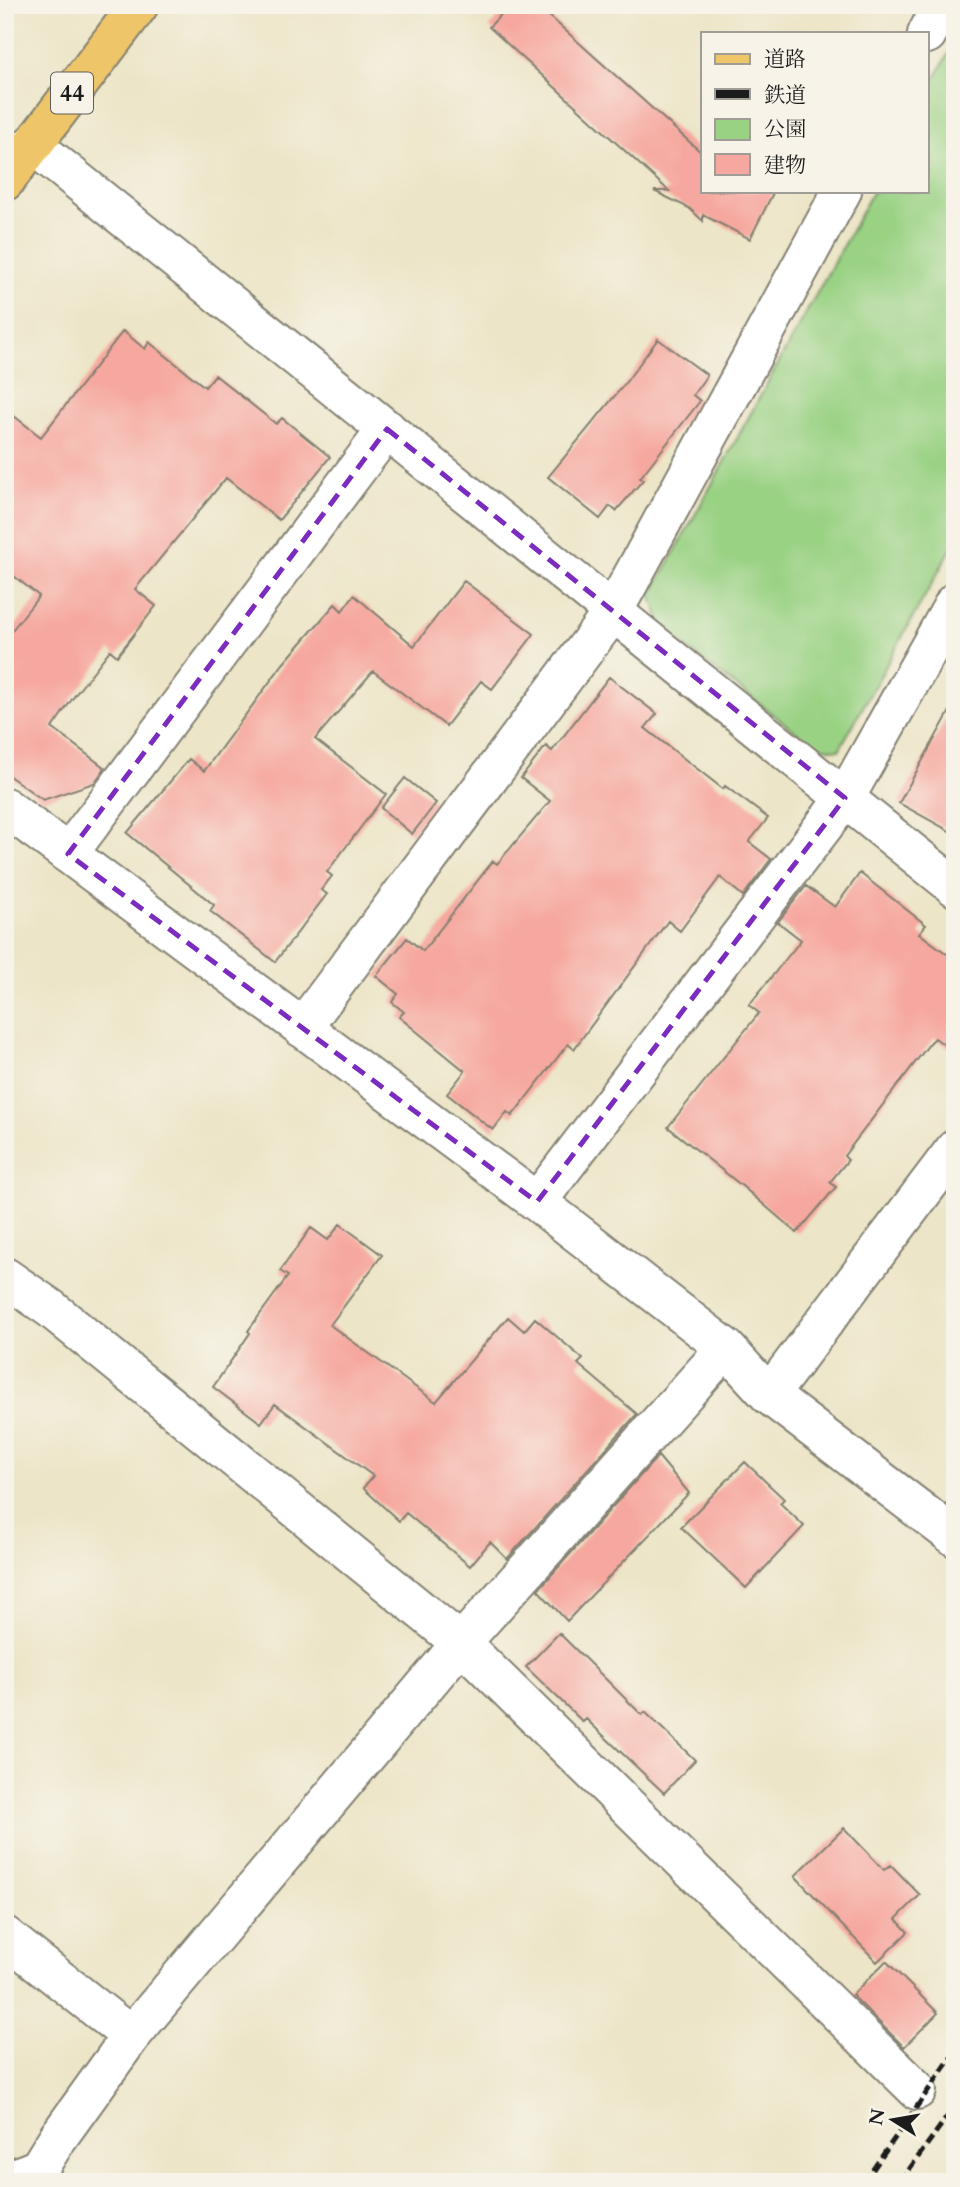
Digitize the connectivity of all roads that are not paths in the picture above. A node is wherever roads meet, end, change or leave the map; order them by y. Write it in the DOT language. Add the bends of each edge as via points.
graph roads {
  1 [pos="139,5"];
  2 [pos="942,5"];
  3 [pos="928,32"];
  4 [pos="32,144"];
  5 [pos="5,181"];
  6 [pos="841,192"];
  7 [pos="387,429"];
  8 [pos="955,602"];
  9 [pos="613,612"];
  10 [pos="845,799"];
  11 [pos="5,807"];
  12 [pos="68,854"];
  13 [pos="955,887"];
  14 [pos="302,1028"];
  15 [pos="955,1149"];
  16 [pos="537,1202"];
  17 [pos="5,1277"];
  18 [pos="726,1348"];
  19 [pos="769,1395"];
  20 [pos="955,1537"];
  21 [pos="461,1643"];
  22 [pos="5,1936"];
  23 [pos="131,2036"];
  24 [pos="917,2090"];
  25 [pos="5,2152"];
  26 [pos="37,2177"];
  1 -- 4 [label="main road, 44"];
  2 -- 3 [label="street"];
  4 -- 5 [label="main road, 44"];
  4 -- 7 [label="street"];
  6 -- 9 [label="street"];
  7 -- 9 [label="street"];
  7 -- 12 [label="street"];
  8 -- 10 [label="street"];
  9 -- 10 [label="street"];
  9 -- 14 [label="street"];
  10 -- 13 [label="street"];
  10 -- 16 [label="street"];
  11 -- 12 [label="street"];
  12 -- 14 [label="street"];
  14 -- 16 [label="street"];
  15 -- 19 [label="street"];
  16 -- 18 [label="street"];
  17 -- 21 [label="street" via="50,1308"];
  18 -- 19 [label="street"];
  18 -- 21 [label="street"];
  19 -- 20 [label="street"];
  21 -- 23 [label="street"];
  21 -- 24 [label="street"];
  22 -- 23 [label="street"];
  23 -- 26 [label="street" via="57,2139"];
  25 -- 26 [label="street"];
}
